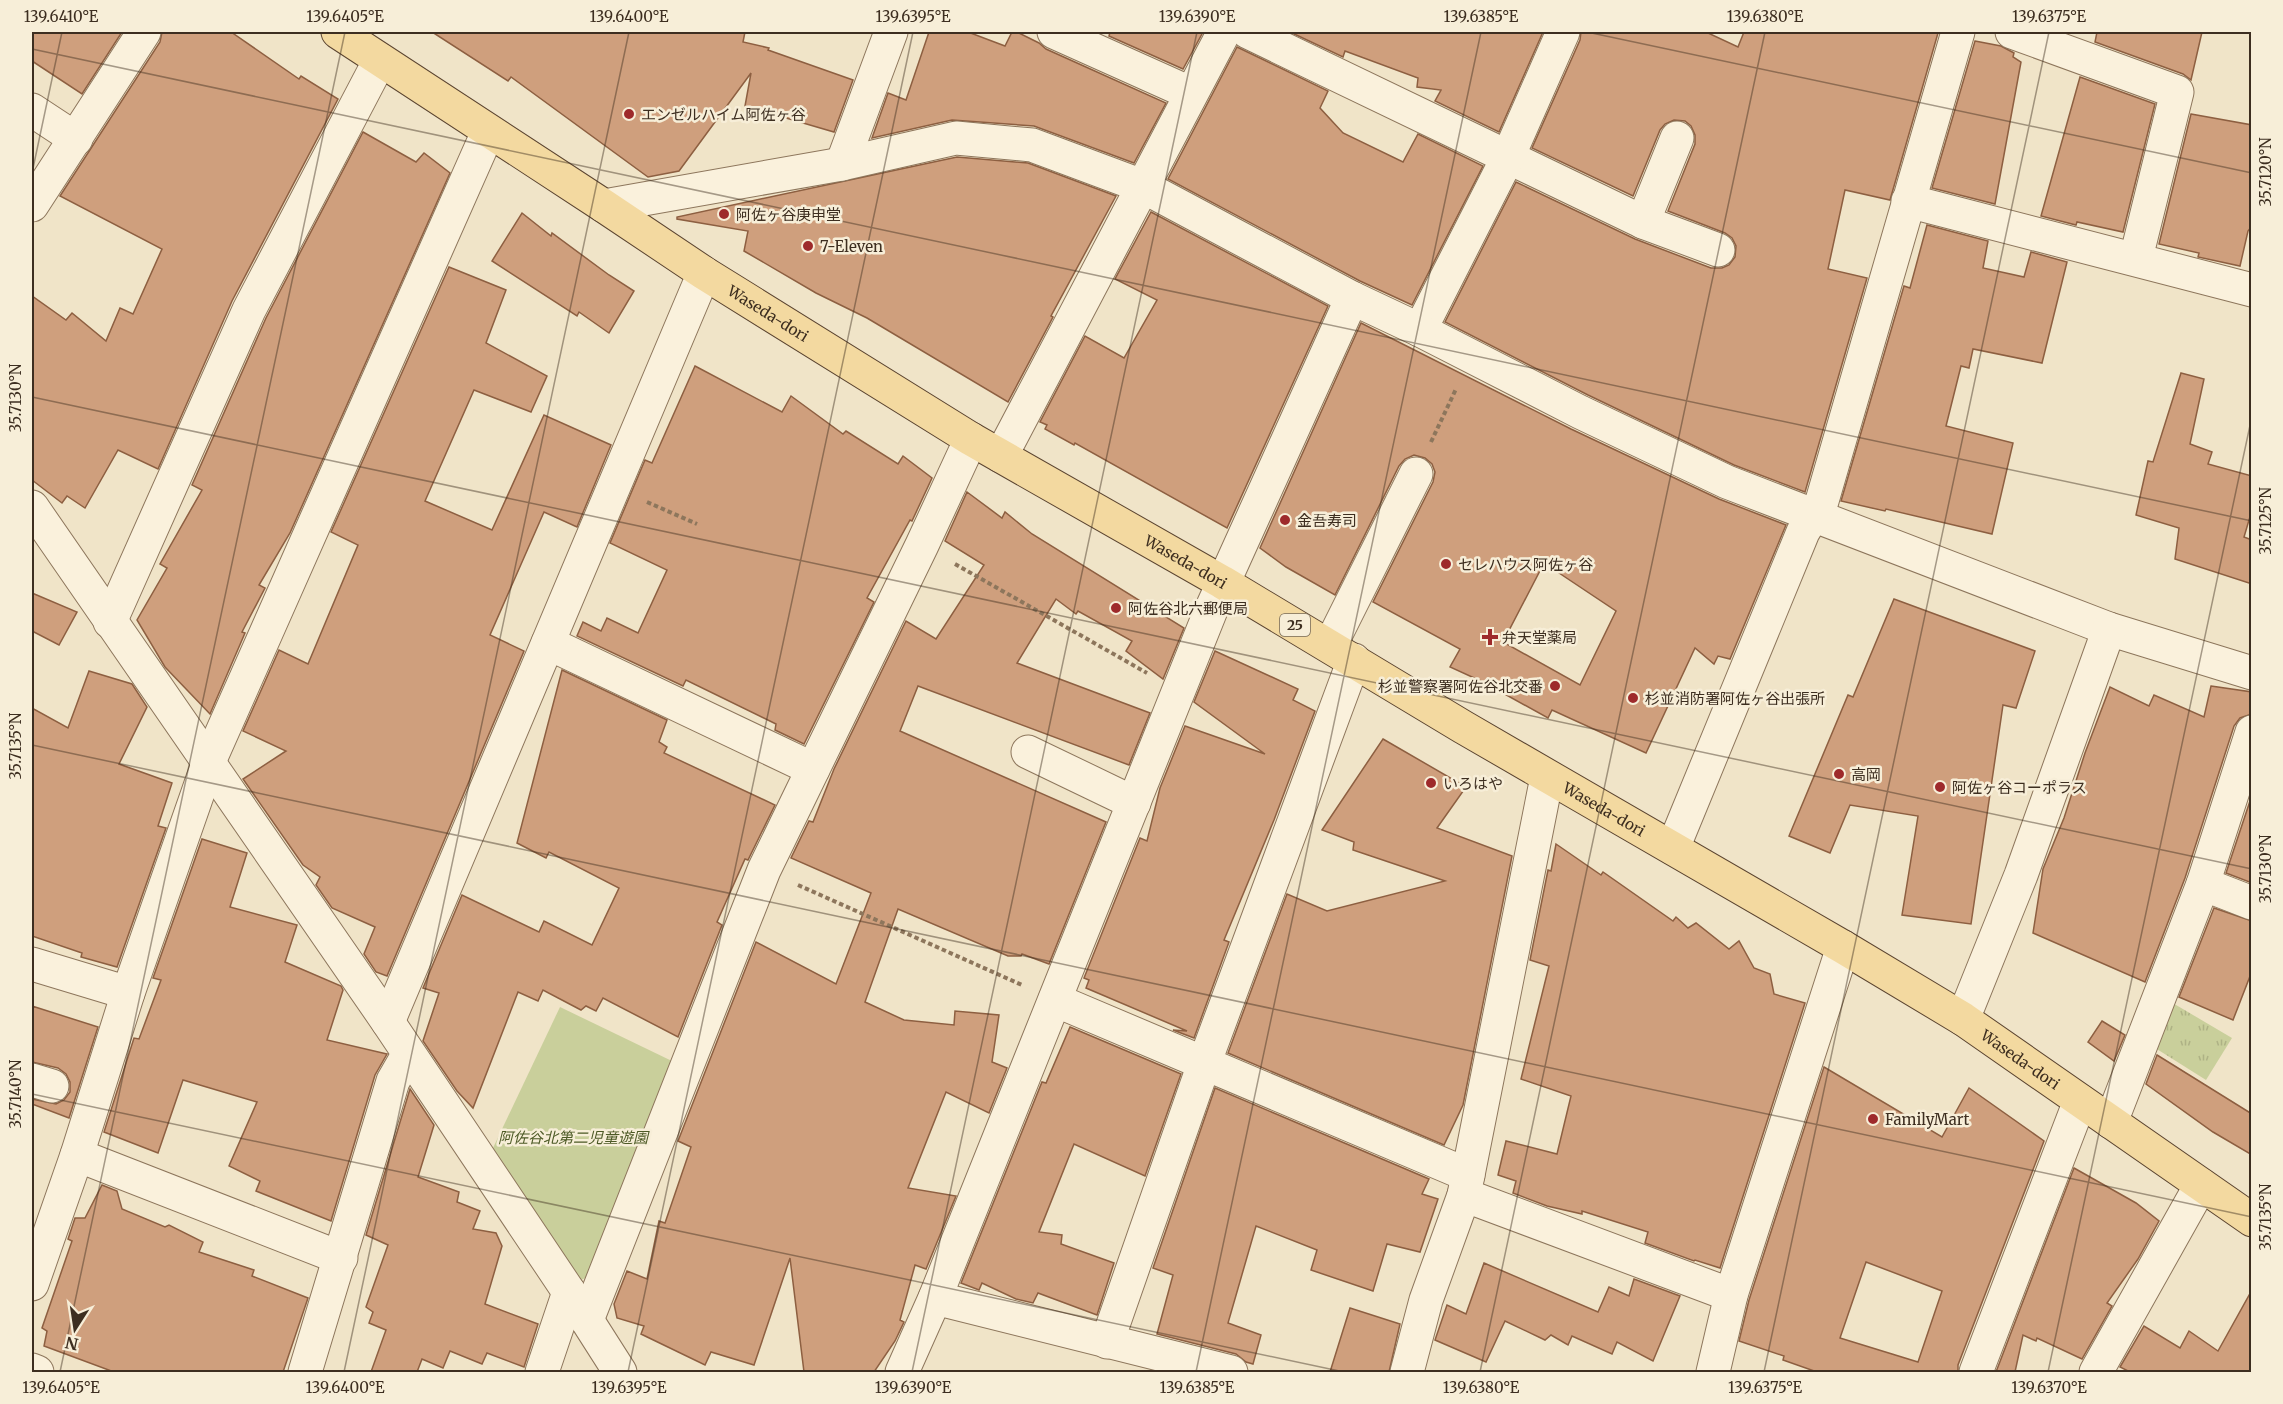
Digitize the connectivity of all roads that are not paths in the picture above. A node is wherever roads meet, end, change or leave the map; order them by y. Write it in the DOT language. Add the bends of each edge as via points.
graph roads {
  1 [pos="144,32"];
  2 [pos="891,32"];
  3 [pos="1054,32"];
  4 [pos="1224,32"];
  5 [pos="1248,32"];
  6 [pos="1563,32"];
  7 [pos="1958,32"];
  8 [pos="2013,32"];
  9 [pos="358,41"];
  10 [pos="1190,93"];
  11 [pos="32,110"];
  12 [pos="488,132"];
  13 [pos="1677,138"];
  14 [pos="76,139"];
  15 [pos="1508,158"];
  16 [pos="842,164"];
  17 [pos="1142,186"];
  18 [pos="1908,201"];
  19 [pos="32,205"];
  20 [pos="604,206"];
  21 [pos="1642,222"];
  22 [pos="1718,250"];
  23 [pos="2136,258"];
  24 [pos="704,273"];
  25 [pos="2252,290"];
  26 [pos="1352,298"];
  27 [pos="1420,330"];
  28 [pos="971,439"];
  29 [pos="1001,456"];
  30 [pos="1416,474"];
  31 [pos="32,507"];
  32 [pos="1814,516"];
  33 [pos="1222,582"];
  34 [pos="110,622"];
  35 [pos="2109,628"];
  36 [pos="548,644"];
  37 [pos="1342,653"];
  38 [pos="2252,673"];
  39 [pos="2252,732"];
  40 [pos="1028,752"];
  41 [pos="208,764"];
  42 [pos="813,770"];
  43 [pos="1547,777"];
  44 [pos="1134,803"];
  45 [pos="1673,848"];
  46 [pos="2203,884"];
  47 [pos="2252,903"];
  48 [pos="1843,947"];
  49 [pos="32,964"];
  50 [pos="128,993"];
  51 [pos="1055,1000"];
  52 [pos="1962,1019"];
  53 [pos="388,1023"];
  54 [pos="408,1055"];
  55 [pos="1204,1064"];
  56 [pos="2080,1101"];
  57 [pos="2110,1122"];
  58 [pos="77,1155"];
  59 [pos="1466,1185"];
  60 [pos="2200,1185"];
  61 [pos="2252,1220"];
  62 [pos="341,1258"];
  63 [pos="32,1284"];
  64 [pos="569,1292"];
  65 [pos="1731,1295"];
  66 [pos="935,1298"];
  67 [pos="587,1320"];
  68 [pos="1107,1342"];
  69 [pos="32,1370"];
  70 [pos="1717,1371"];
  71 [pos="37,1372"];
  72 [pos="305,1372"];
  73 [pos="542,1372"];
  74 [pos="620,1372"];
  75 [pos="902,1372"];
  76 [pos="1231,1372"];
  77 [pos="1407,1372"];
  78 [pos="1976,1372"];
  79 [pos="2096,1372"];
  1 -- 14 [label="street"];
  2 -- 16 [label="street"];
  3 -- 10 [label="street"];
  4 -- 10 [label="street"];
  5 -- 15 [label="street"];
  6 -- 15 [label="street"];
  7 -- 18 [label="street"];
  8 -- 23 [label="street" via="2177,92"];
  9 -- 12 [label="main road, Waseda-dori / 25"];
  9 -- 34 [label="street" via="249,310"];
  10 -- 17 [label="street"];
  11 -- 14 [label="street"];
  12 -- 20 [label="main road, Waseda-dori / 25"];
  12 -- 41 [label="street"];
  13 -- 21 [label="street"];
  14 -- 19 [label="street"];
  15 -- 21 [label="street"];
  15 -- 27 [label="street"];
  16 -- 17 [label="street" via="956,138 1032,146"];
  16 -- 20 [label="street"];
  17 -- 26 [label="street"];
  17 -- 29 [label="street"];
  18 -- 23 [label="street"];
  18 -- 32 [label="street" via="1822,501"];
  20 -- 24 [label="main road, Waseda-dori / 25"];
  21 -- 22 [label="street"];
  23 -- 25 [label="street"];
  24 -- 28 [label="main road, Waseda-dori / 25"];
  24 -- 36 [label="street"];
  26 -- 27 [label="street"];
  26 -- 33 [label="street"];
  27 -- 32 [label="street" via="1727,482"];
  28 -- 29 [label="main road, Waseda-dori / 25"];
  28 -- 42 [label="street"];
  29 -- 33 [label="main road, Waseda-dori / 25"];
  30 -- 37 [label="street"];
  31 -- 34 [label="street"];
  32 -- 35 [label="street"];
  32 -- 45 [label="street" via="1803,532"];
  33 -- 37 [label="main road, Waseda-dori / 25"];
  33 -- 44 [label="street"];
  34 -- 41 [label="street"];
  35 -- 38 [label="street"];
  35 -- 52 [label="street" via="2021,875"];
  36 -- 42 [label="street"];
  36 -- 53 [label="street"];
  37 -- 43 [label="main road, Waseda-dori / 25"];
  37 -- 55 [label="street"];
  39 -- 46 [label="street"];
  40 -- 44 [label="street"];
  41 -- 50 [label="street"];
  41 -- 53 [label="street"];
  42 -- 67 [label="street" via="764,870"];
  43 -- 45 [label="main road, Waseda-dori / 25"];
  43 -- 59 [label="street"];
  44 -- 51 [label="street"];
  45 -- 48 [label="main road, Waseda-dori / 25"];
  46 -- 47 [label="street"];
  46 -- 57 [label="street"];
  48 -- 52 [label="main road, Waseda-dori / 25"];
  48 -- 65 [label="street"];
  49 -- 50 [label="street"];
  50 -- 58 [label="street"];
  51 -- 55 [label="street"];
  51 -- 66 [label="street"];
  52 -- 56 [label="main road, Waseda-dori / 25"];
  53 -- 54 [label="street"];
  54 -- 62 [label="street" via="393,1081"];
  54 -- 64 [label="street"];
  55 -- 59 [label="street"];
  55 -- 68 [label="street"];
  56 -- 57 [label="main road, Waseda-dori / 25"];
  56 -- 78 [label="street"];
  57 -- 60 [label="main road, Waseda-dori / 25"];
  58 -- 62 [label="street"];
  58 -- 63 [label="street"];
  59 -- 65 [label="street"];
  59 -- 77 [label="street" via="1426,1300"];
  60 -- 61 [label="main road, Waseda-dori / 25"];
  60 -- 79 [label="street"];
  62 -- 72 [label="street"];
  64 -- 67 [label="street"];
  64 -- 73 [label="street"];
  65 -- 70 [label="street"];
  66 -- 68 [label="street"];
  66 -- 75 [label="street"];
  67 -- 74 [label="street"];
  68 -- 76 [label="street"];
  69 -- 71 [label="street"];
}
